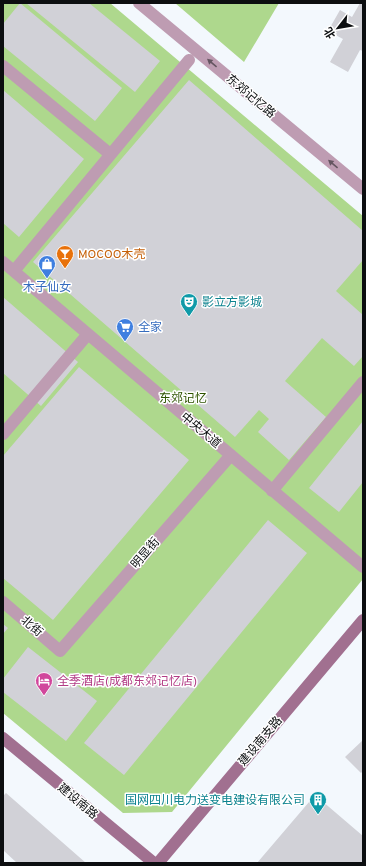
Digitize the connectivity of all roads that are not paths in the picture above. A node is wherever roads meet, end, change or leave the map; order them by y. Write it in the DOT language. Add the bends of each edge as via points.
graph roads {
  1 [pos="139,3"];
  2 [pos="189,60"];
  3 [pos="3,66"];
  4 [pos="110,154"];
  5 [pos="363,189"];
  6 [pos="3,262"];
  7 [pos="14,271"];
  8 [pos="88,334"];
  9 [pos="363,382"];
  10 [pos="3,434"];
  11 [pos="231,455"];
  12 [pos="272,491"];
  13 [pos="363,567"];
  14 [pos="3,602"];
  15 [pos="363,620"];
  16 [pos="60,651"];
  17 [pos="3,738"];
  18 [pos="154,863"];
  19 [pos="158,863"];
  5 -- 1 [label="street, 东郊记忆路, one-way"];
  2 -- 4 [label="street"];
  3 -- 4 [label="street"];
  4 -- 7 [label="street"];
  6 -- 7 [label="street, 中央大道"];
  7 -- 8 [label="street, 中央大道"];
  8 -- 10 [label="street"];
  8 -- 11 [label="street, 中央大道"];
  9 -- 12 [label="street"];
  11 -- 12 [label="street, 中央大道"];
  11 -- 16 [label="street, 明显街"];
  12 -- 13 [label="street, 中央大道"];
  14 -- 16 [label="street, 北街"];
  15 -- 19 [label="street, 建设南支路"];
  17 -- 18 [label="street, 建设南路"];
}
